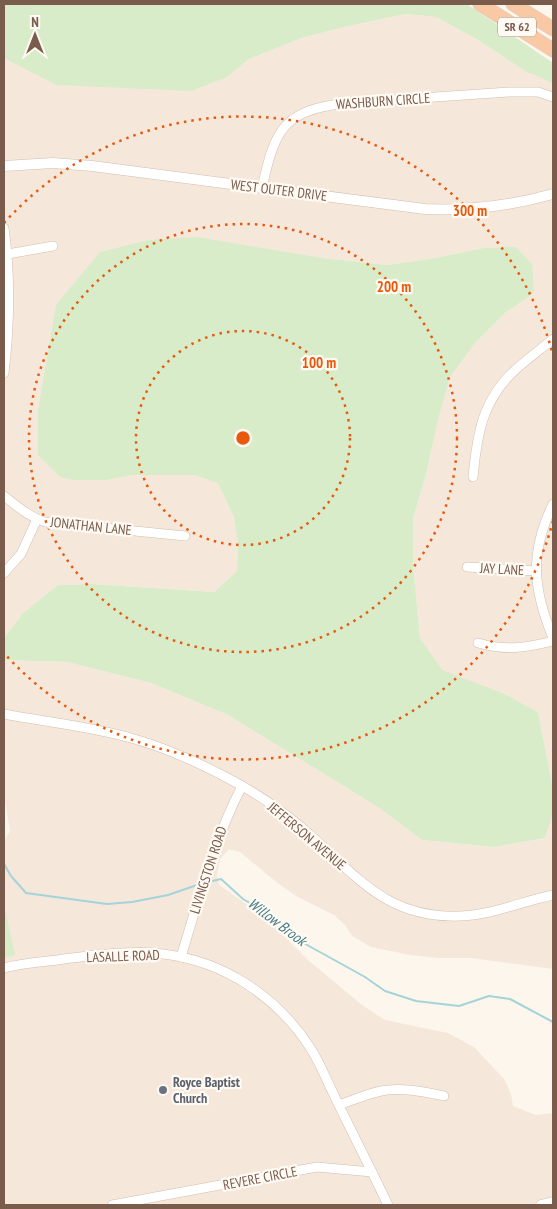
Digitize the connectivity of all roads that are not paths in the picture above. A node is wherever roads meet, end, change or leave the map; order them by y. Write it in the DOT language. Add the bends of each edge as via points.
graph roads {
  1 [pos="480,4"];
  2 [pos="513,4"];
  3 [pos="553,30"];
  4 [pos="553,50"];
  5 [pos="553,97"];
  6 [pos="4,166"];
  7 [pos="262,188"];
  8 [pos="553,194"];
  9 [pos="4,228"];
  10 [pos="53,246"];
  11 [pos="8,254"];
  12 [pos="553,339"];
  13 [pos="5,349"];
  14 [pos="4,373"];
  15 [pos="473,477"];
  16 [pos="4,496"];
  17 [pos="553,504"];
  18 [pos="37,519"];
  19 [pos="185,536"];
  20 [pos="467,567"];
  21 [pos="536,571"];
  22 [pos="4,573"];
  23 [pos="553,639"];
  24 [pos="478,643"];
  25 [pos="4,714"];
  26 [pos="242,786"];
  27 [pos="553,894"];
  28 [pos="181,956"];
  29 [pos="4,968"];
  30 [pos="444,1096"];
  31 [pos="339,1105"];
  32 [pos="372,1172"];
  33 [pos="553,1202"];
  34 [pos="112,1205"];
  35 [pos="388,1205"];
  36 [pos="541,1205"];
  1 -- 4 [label="highway, SR 62"];
  2 -- 3 [label="highway, SR 62"];
  5 -- 7 [label="street, WASHBURN CIRCLE" via="538,92 487,93 347,103 309,110 284,128 275,141"];
  6 -- 7 [label="street, WEST OUTER DRIVE" via="53,163 92,166"];
  7 -- 8 [label="street, WEST OUTER DRIVE" via="446,210 512,205"];
  9 -- 11 [label="street"];
  10 -- 11 [label="street"];
  11 -- 13 [label="street" via="10,306"];
  12 -- 15 [label="street" via="514,372 494,396 480,425"];
  13 -- 14 [label="street"];
  16 -- 18 [label="street, JONATHAN LANE"];
  17 -- 21 [label="street" via="540,536"];
  18 -- 19 [label="street, JONATHAN LANE" via="67,525"];
  18 -- 22 [label="street" via="21,554"];
  20 -- 21 [label="street, JAY LANE"];
  21 -- 23 [label="street" via="541,608"];
  23 -- 24 [label="street" via="527,648 508,649"];
  25 -- 26 [label="street, JEFFERSON AVENUE" via="129,738 182,756"];
  26 -- 27 [label="street, JEFFERSON AVENUE" via="296,823 365,886 404,907 440,915 473,915"];
  26 -- 28 [label="street, LIVINGSTON ROAD" via="214,847"];
  28 -- 29 [label="street, LASALLE ROAD" via="138,952"];
  28 -- 31 [label="street, LASALLE ROAD" via="226,972 280,1010 312,1050"];
  30 -- 31 [label="street" via="393,1090 369,1094"];
  31 -- 32 [label="street, LASALLE ROAD"];
  32 -- 34 [label="street, REVERE CIRCLE" via="317,1167"];
  32 -- 35 [label="street"];
  33 -- 36 [label="street"];
}
